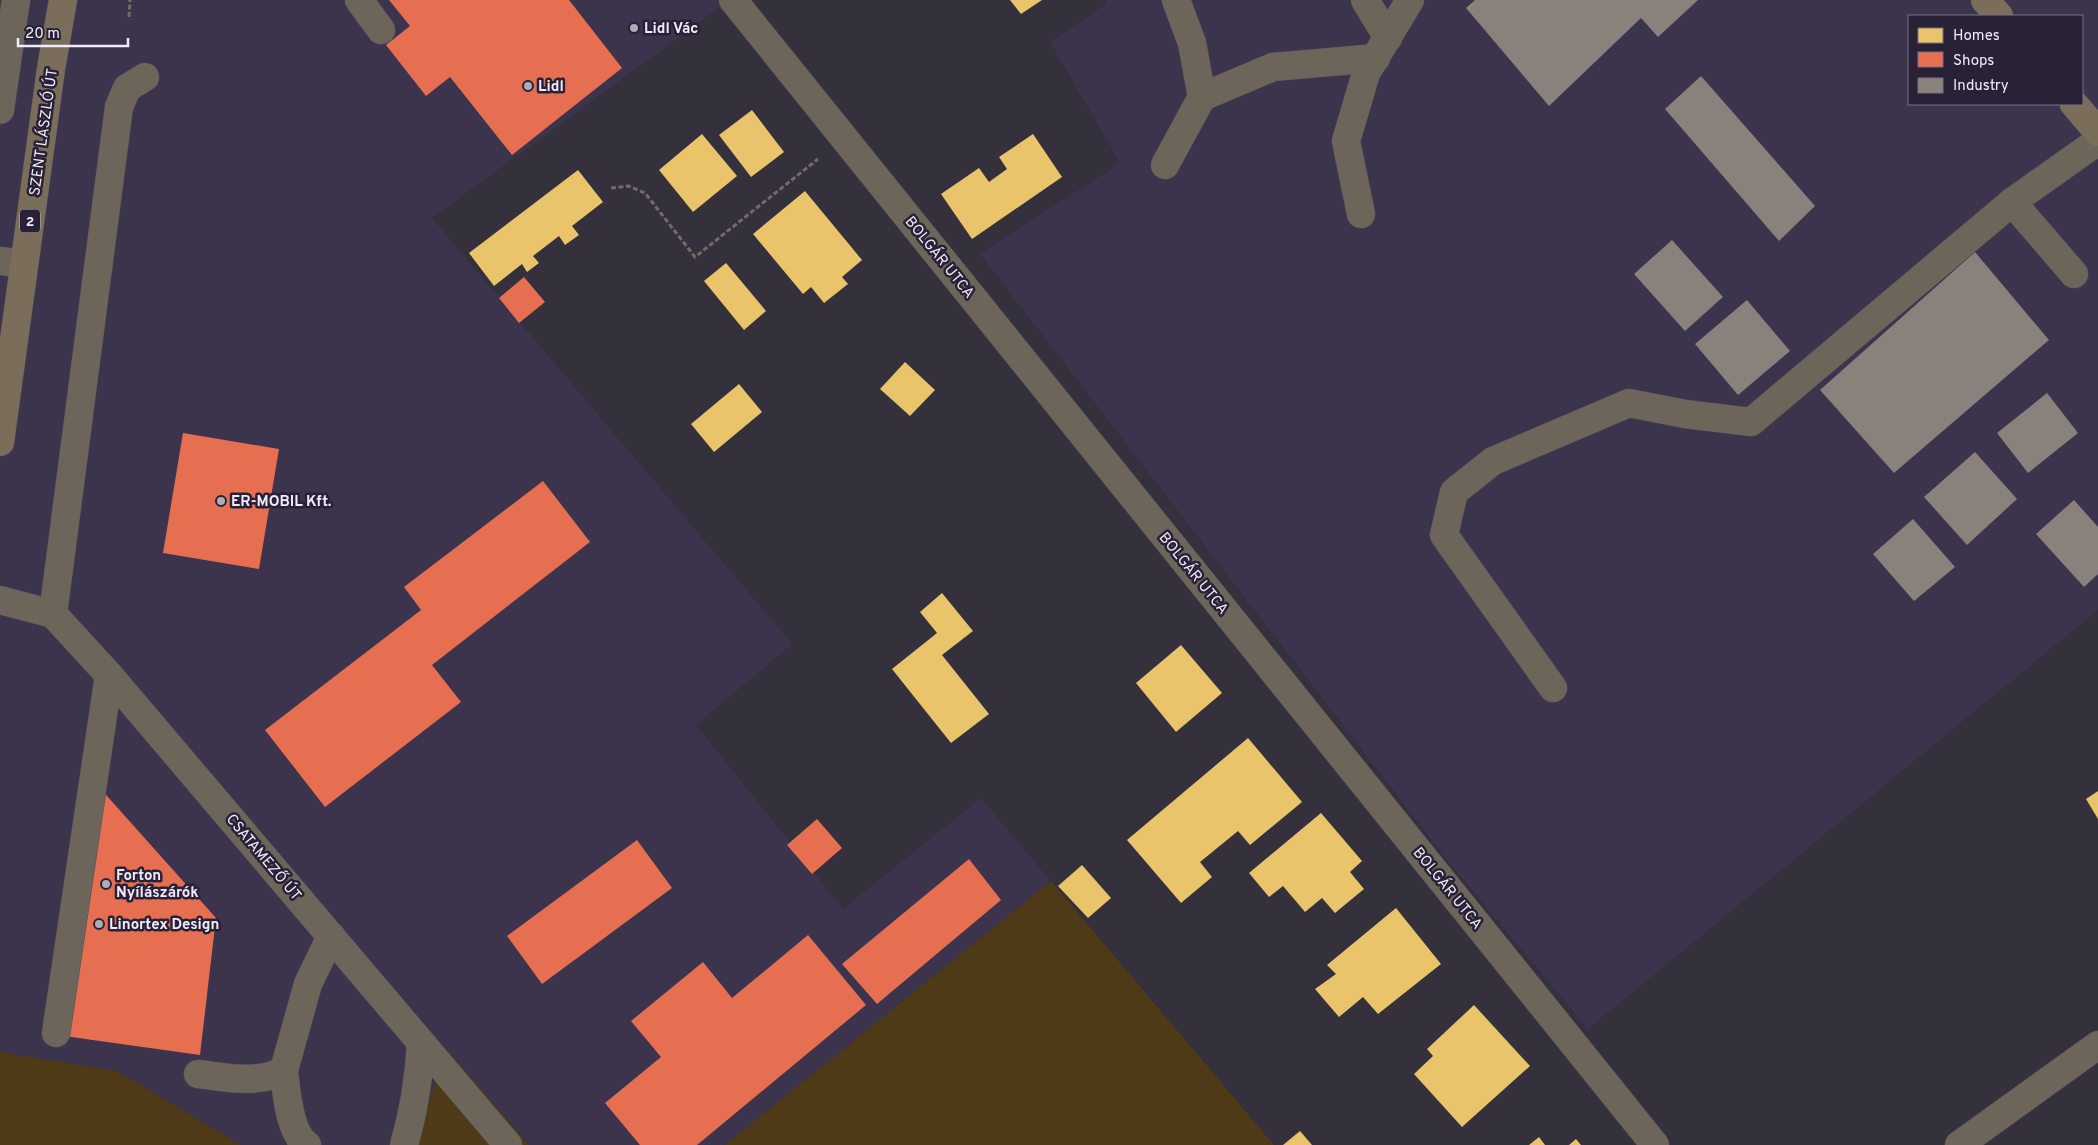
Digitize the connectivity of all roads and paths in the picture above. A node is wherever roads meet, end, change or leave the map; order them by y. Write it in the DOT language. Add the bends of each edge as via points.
graph roads {
  1 [pos="16,0"];
  2 [pos="63,0"];
  3 [pos="130,0"];
  4 [pos="359,0"];
  5 [pos="733,0"];
  6 [pos="1176,0"];
  7 [pos="1365,0"];
  8 [pos="1410,0"];
  9 [pos="1985,0"];
  10 [pos="1998,15"];
  11 [pos="129,17"];
  12 [pos="382,30"];
  13 [pos="1382,48"];
  14 [pos="145,78"];
  15 [pos="1202,97"];
  16 [pos="2075,105"];
  17 [pos="0,110"];
  18 [pos="2098,132"];
  19 [pos="844,138"];
  20 [pos="2098,141"];
  21 [pos="1165,165"];
  22 [pos="611,188"];
  23 [pos="2012,202"];
  24 [pos="1361,214"];
  25 [pos="12,262"];
  26 [pos="2074,274"];
  27 [pos="8,323"];
  28 [pos="0,442"];
  29 [pos="0,600"];
  30 [pos="53,614"];
  31 [pos="109,674"];
  32 [pos="1553,688"];
  33 [pos="331,936"];
  34 [pos="56,1032"];
  35 [pos="421,1043"];
  36 [pos="2098,1045"];
  37 [pos="284,1070"];
  38 [pos="198,1074"];
  39 [pos="307,1145"];
  40 [pos="404,1145"];
  41 [pos="508,1145"];
  42 [pos="1655,1145"];
  43 [pos="1959,1145"];
  1 -- 17 [label="street"];
  2 -- 25 [label="main road, SZENT LÁSZLÓ ÚT / 2"];
  3 -- 11 [label="path"];
  4 -- 12 [label="street"];
  5 -- 19 [label="street, BOLGÁR UTCA"];
  6 -- 15 [label="street" via="1192,43"];
  7 -- 13 [label="street"];
  8 -- 13 [label="street"];
  9 -- 10 [label="main road"];
  13 -- 15 [label="street" via="1273,67"];
  13 -- 24 [label="street" via="1366,73 1346,141"];
  14 -- 30 [label="street" via="126,88 119,107"];
  15 -- 21 [label="street"];
  16 -- 18 [label="main road"];
  19 -- 22 [label="path" via="695,257 645,193 629,186"];
  19 -- 42 [label="street, BOLGÁR UTCA"];
  20 -- 23 [label="street"];
  23 -- 26 [label="street"];
  23 -- 32 [label="street" via="1751,422 1629,403 1493,461 1454,492 1444,535"];
  25 -- 27 [label="main road, SZENT LÁSZLÓ ÚT / 2"];
  27 -- 28 [label="main road, SZENT LÁSZLÓ ÚT / 2"];
  29 -- 30 [label="street"];
  30 -- 31 [label="street, CSATAMEZŐ ÚT"];
  31 -- 33 [label="street, CSATAMEZŐ ÚT"];
  31 -- 34 [label="street"];
  33 -- 35 [label="street, CSATAMEZŐ ÚT"];
  33 -- 37 [label="street" via="308,984"];
  35 -- 40 [label="street" via="419,1079"];
  35 -- 41 [label="street, CSATAMEZŐ ÚT"];
  36 -- 43 [label="street"];
  37 -- 38 [label="street" via="272,1077 251,1079"];
  37 -- 39 [label="street" via="287,1103 301,1141"];
}
